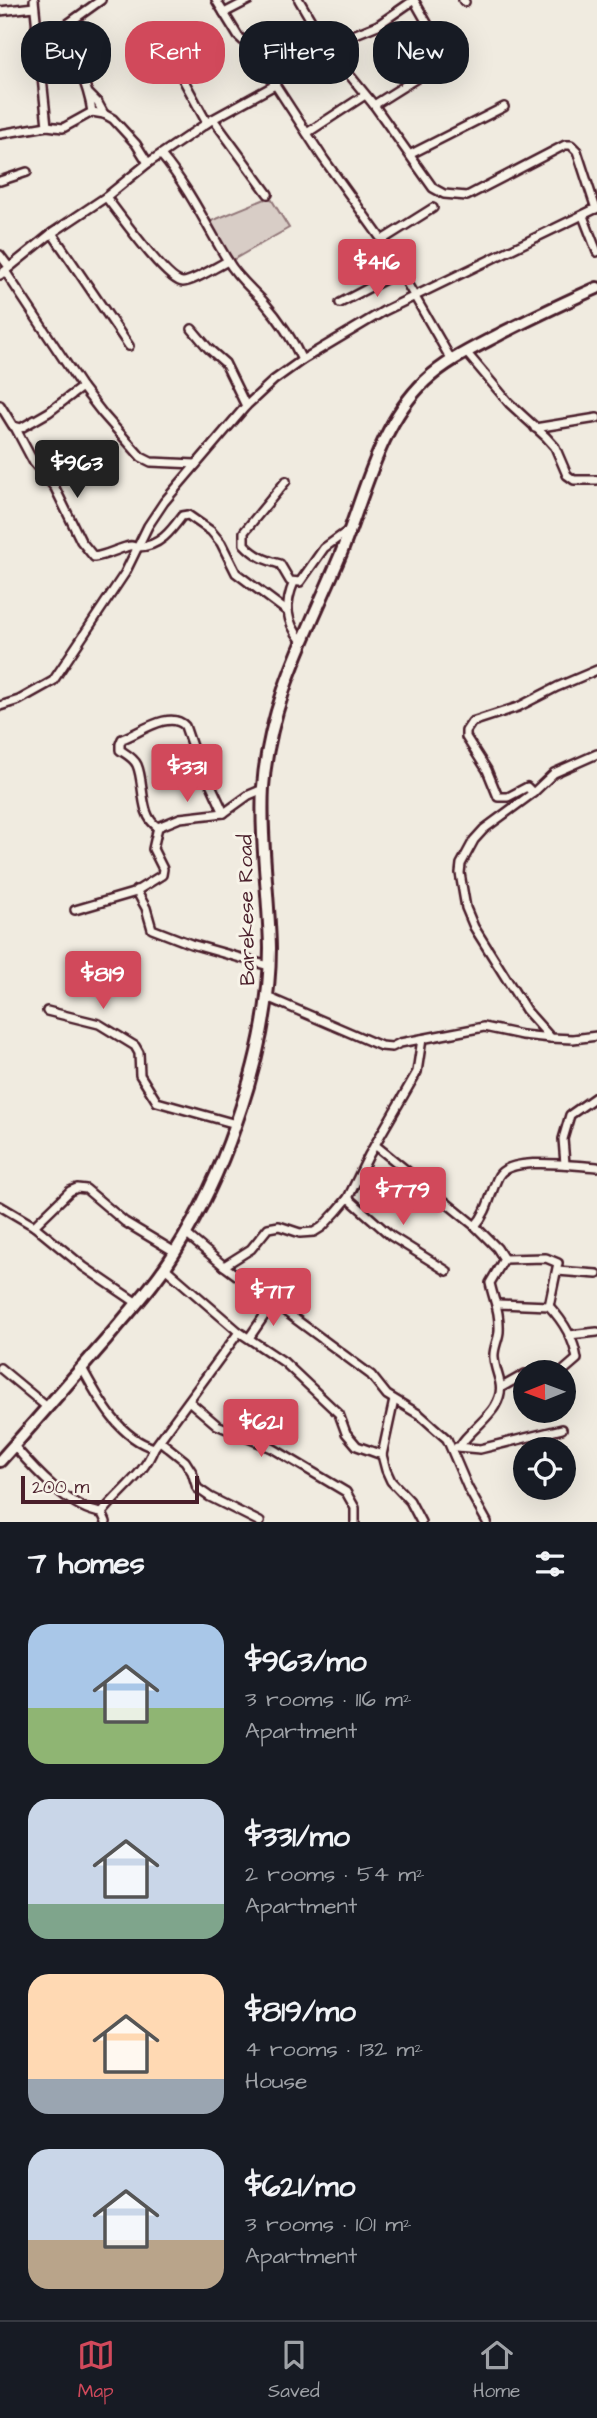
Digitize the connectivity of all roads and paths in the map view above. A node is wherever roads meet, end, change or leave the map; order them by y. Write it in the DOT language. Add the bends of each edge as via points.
graph roads {
  1 [pos="101,0"];
  2 [pos="216,0"];
  3 [pos="249,0"];
  4 [pos="299,0"];
  5 [pos="34,3"];
  6 [pos="0,11"];
  7 [pos="224,13"];
  8 [pos="36,21"];
  9 [pos="72,21"];
  10 [pos="311,21"];
  11 [pos="384,21"];
  12 [pos="426,21"];
  13 [pos="239,34"];
  14 [pos="42,84"];
  15 [pos="84,84"];
  16 [pos="188,84"];
  17 [pos="272,84"];
  18 [pos="275,84"];
  19 [pos="356,84"];
  20 [pos="407,84"];
  21 [pos="89,94"];
  22 [pos="365,95"];
  23 [pos="374,105"];
  24 [pos="504,107"];
  25 [pos="92,112"];
  26 [pos="104,114"];
  27 [pos="211,121"];
  28 [pos="47,126"];
  29 [pos="307,133"];
  30 [pos="0,134"];
  31 [pos="411,154"];
  32 [pos="162,156"];
  33 [pos="148,163"];
  34 [pos="27,172"];
  35 [pos="0,181"];
  36 [pos="268,194"];
  37 [pos="106,197"];
  38 [pos="433,208"];
  39 [pos="596,209"];
  40 [pos="583,216"];
  41 [pos="52,233"];
  42 [pos="382,240"];
  43 [pos="597,252"];
  44 [pos="0,255"];
  45 [pos="228,261"];
  46 [pos="5,271"];
  47 [pos="401,271"];
  48 [pos="597,288"];
  49 [pos="416,297"];
  50 [pos="340,303"];
  51 [pos="192,329"];
  52 [pos="129,346"];
  53 [pos="466,352"];
  54 [pos="302,360"];
  55 [pos="452,361"];
  56 [pos="82,387"];
  57 [pos="0,405"];
  58 [pos="246,406"];
  59 [pos="597,418"];
  60 [pos="535,428"];
  61 [pos="16,429"];
  62 [pos="196,464"];
  63 [pos="597,480"];
  64 [pos="286,481"];
  65 [pos="351,529"];
  66 [pos="138,547"];
  67 [pos="294,582"];
  68 [pos="288,612"];
  69 [pos="301,640"];
  70 [pos="597,670"];
  71 [pos="0,706"];
  72 [pos="597,754"];
  73 [pos="263,789"];
  74 [pos="533,793"];
  75 [pos="224,813"];
  76 [pos="158,827"];
  77 [pos="136,890"];
  78 [pos="75,910"];
  79 [pos="269,966"];
  80 [pos="267,997"];
  81 [pos="47,1011"];
  82 [pos="597,1036"];
  83 [pos="551,1038"];
  84 [pos="422,1039"];
  85 [pos="597,1096"];
  86 [pos="236,1124"];
  87 [pos="375,1145"];
  88 [pos="565,1164"];
  89 [pos="597,1167"];
  90 [pos="348,1198"];
  91 [pos="0,1206"];
  92 [pos="9,1212"];
  93 [pos="0,1217"];
  94 [pos="34,1226"];
  95 [pos="475,1226"];
  96 [pos="186,1234"];
  97 [pos="175,1252"];
  98 [pos="504,1259"];
  99 [pos="224,1266"];
  100 [pos="165,1268"];
  101 [pos="557,1270"];
  102 [pos="447,1271"];
  103 [pos="597,1274"];
  104 [pos="137,1303"];
  105 [pos="273,1303"];
  106 [pos="497,1304"];
  107 [pos="549,1306"];
  108 [pos="239,1332"];
  109 [pos="597,1332"];
  110 [pos="569,1335"];
  111 [pos="249,1338"];
  112 [pos="576,1360"];
  113 [pos="0,1368"];
  114 [pos="82,1368"];
  115 [pos="513,1381"];
  116 [pos="502,1387"];
  117 [pos="394,1399"];
  118 [pos="190,1402"];
  119 [pos="47,1406"];
  120 [pos="562,1429"];
  121 [pos="160,1441"];
  122 [pos="14,1446"];
  123 [pos="154,1448"];
  124 [pos="456,1448"];
  125 [pos="382,1455"];
  126 [pos="0,1461"];
  127 [pos="102,1513"];
  128 [pos="106,1522"];
  129 [pos="260,1522"];
  130 [pos="355,1522"];
  131 [pos="422,1522"];
  132 [pos="486,1522"];
  1 -- 9 [label="street"];
  2 -- 7 [label="street"];
  3 -- 7 [label="street"];
  4 -- 10 [label="street"];
  5 -- 6 [label="street"];
  5 -- 8 [label="street"];
  7 -- 13 [label="street"];
  11 -- 12 [label="street" via="414,0"];
  14 -- 28 [label="street"];
  15 -- 21 [label="street"];
  16 -- 27 [label="street"];
  17 -- 27 [label="street"];
  18 -- 29 [label="street"];
  19 -- 22 [label="street"];
  20 -- 23 [label="street"];
  21 -- 25 [label="street"];
  21 -- 26 [label="street"];
  22 -- 23 [label="street"];
  22 -- 29 [label="street"];
  23 -- 31 [label="street"];
  24 -- 31 [label="street"];
  25 -- 26 [label="street"];
  25 -- 28 [label="street" via="63,128"];
  26 -- 33 [label="street" via="113,118"];
  27 -- 32 [label="street"];
  27 -- 36 [label="street"];
  28 -- 30 [label="street"];
  29 -- 42 [label="street"];
  31 -- 39 [label="street" via="433,188 467,196 571,145"];
  32 -- 33 [label="street"];
  32 -- 45 [label="street" via="196,203"];
  33 -- 37 [label="street"];
  34 -- 35 [label="street"];
  37 -- 41 [label="street"];
  37 -- 45 [label="street" via="177,281 185,282"];
  38 -- 42 [label="street"];
  39 -- 40 [label="street"];
  40 -- 43 [label="street"];
  40 -- 49 [label="street"];
  41 -- 46 [label="street"];
  41 -- 52 [label="street"];
  42 -- 47 [label="street"];
  44 -- 46 [label="street"];
  45 -- 54 [label="street" via="264,302"];
  46 -- 56 [label="street"];
  47 -- 49 [label="street"];
  47 -- 50 [label="street"];
  48 -- 53 [label="main road, Barekese Road"];
  49 -- 54 [label="street"];
  49 -- 55 [label="street"];
  51 -- 58 [label="street" via="225,363"];
  53 -- 55 [label="main road, Barekese Road"];
  53 -- 60 [label="street"];
  54 -- 58 [label="street"];
  55 -- 65 [label="main road, Barekese Road" via="424,382 397,418"];
  56 -- 61 [label="street"];
  56 -- 62 [label="street" via="145,460"];
  57 -- 61 [label="street"];
  58 -- 62 [label="street"];
  59 -- 60 [label="street"];
  60 -- 63 [label="street" via="555,447 567,475 574,480"];
  61 -- 66 [label="street" via="94,558"];
  62 -- 66 [label="street" via="153,518"];
  64 -- 67 [label="street" via="243,538 252,553 280,565"];
  65 -- 67 [label="street" via="324,548 300,582"];
  65 -- 69 [label="main road, Barekese Road"];
  66 -- 68 [label="street" via="159,542 188,515 221,543 236,573"];
  66 -- 71 [label="street" via="53,681"];
  67 -- 68 [label="street"];
  68 -- 69 [label="street"];
  69 -- 73 [label="main road, Barekese Road" via="275,715"];
  70 -- 74 [label="street" via="518,707 472,722 466,731 498,797 527,787"];
  72 -- 74 [label="street" via="554,773"];
  73 -- 75 [label="street"];
  73 -- 79 [label="main road, Barekese Road"];
  74 -- 83 [label="street" via="484,829 474,840 460,873 474,927 526,1010"];
  75 -- 76 [label="street" via="180,818"];
  75 -- 76 [label="street" via="198,767 185,726 176,721 155,723 120,744 137,765 148,815"];
  76 -- 77 [label="street" via="153,849 164,872"];
  77 -- 78 [label="street"];
  77 -- 79 [label="street" via="152,929"];
  79 -- 80 [label="main road, Barekese Road"];
  80 -- 84 [label="street" via="381,1046"];
  80 -- 86 [label="main road, Barekese Road"];
  81 -- 86 [label="street" via="99,1024 135,1046 140,1075 157,1102"];
  82 -- 83 [label="street"];
  83 -- 84 [label="street" via="484,1027"];
  84 -- 87 [label="street" via="417,1072"];
  85 -- 88 [label="street" via="570,1115 563,1139"];
  86 -- 96 [label="main road, Barekese Road" via="204,1203"];
  87 -- 90 [label="street"];
  87 -- 95 [label="street"];
  88 -- 89 [label="street"];
  88 -- 95 [label="street" via="521,1164 505,1169"];
  90 -- 99 [label="street" via="314,1232 272,1226 251,1250"];
  90 -- 102 [label="street" via="391,1236"];
  91 -- 92 [label="street"];
  92 -- 93 [label="street"];
  92 -- 94 [label="street"];
  94 -- 97 [label="street" via="70,1191 86,1189 125,1222"];
  94 -- 104 [label="street"];
  95 -- 98 [label="street"];
  96 -- 97 [label="main road, Barekese Road"];
  96 -- 99 [label="street"];
  97 -- 100 [label="main road, Barekese Road"];
  98 -- 101 [label="street" via="546,1258 558,1263"];
  98 -- 106 [label="street" via="490,1283"];
  99 -- 105 [label="street"];
  100 -- 104 [label="main road, Barekese Road"];
  100 -- 108 [label="street"];
  101 -- 103 [label="street"];
  101 -- 107 [label="street"];
  104 -- 114 [label="main road, Barekese Road"];
  105 -- 111 [label="street"];
  105 -- 117 [label="street" via="371,1376"];
  106 -- 107 [label="street"];
  106 -- 116 [label="street" via="499,1334 493,1355"];
  107 -- 110 [label="street"];
  108 -- 111 [label="street"];
  108 -- 118 [label="street"];
  109 -- 110 [label="street"];
  110 -- 112 [label="street"];
  111 -- 125 [label="street" via="284,1362 339,1414 357,1446"];
  113 -- 119 [label="street"];
  114 -- 119 [label="main road, Barekese Road"];
  114 -- 123 [label="street" via="120,1427"];
  115 -- 116 [label="street"];
  116 -- 124 [label="street" via="494,1408"];
  117 -- 124 [label="street" via="420,1415"];
  117 -- 125 [label="street"];
  118 -- 121 [label="street"];
  118 -- 130 [label="street" via="217,1425 272,1448 346,1492 355,1508"];
  119 -- 122 [label="main road, Barekese Road"];
  120 -- 124 [label="street" via="480,1449"];
  121 -- 123 [label="street"];
  121 -- 129 [label="street" via="185,1461 197,1488"];
  122 -- 126 [label="main road, Barekese Road"];
  122 -- 127 [label="street" via="67,1497"];
  123 -- 127 [label="street" via="141,1474"];
  124 -- 132 [label="street" via="471,1496"];
  125 -- 131 [label="street" via="391,1481"];
  127 -- 128 [label="street"];
}
